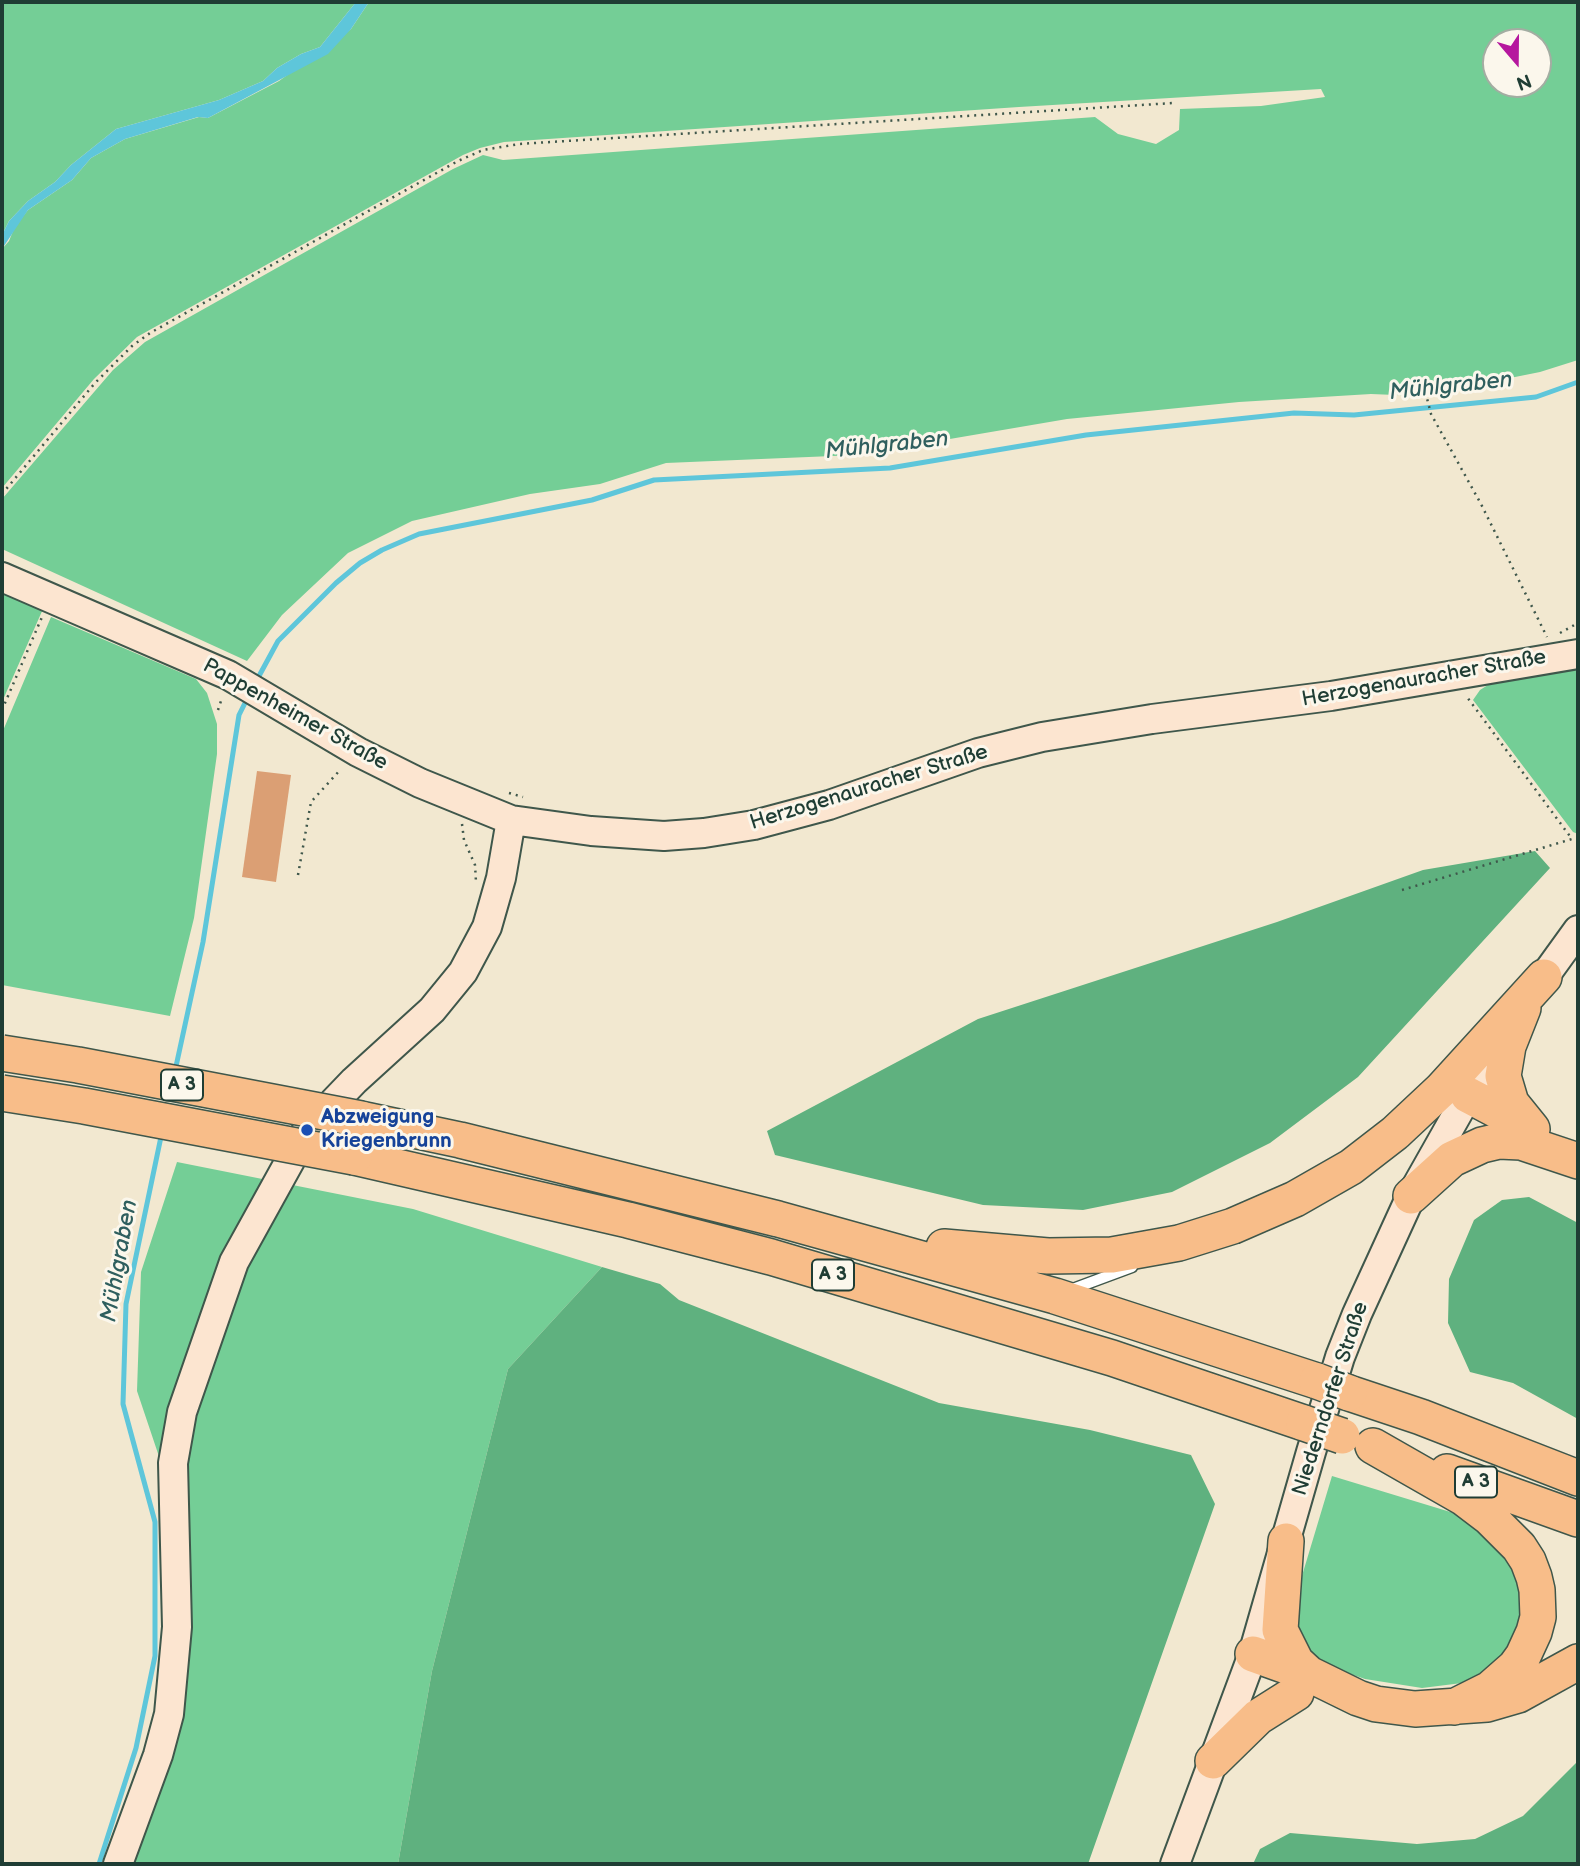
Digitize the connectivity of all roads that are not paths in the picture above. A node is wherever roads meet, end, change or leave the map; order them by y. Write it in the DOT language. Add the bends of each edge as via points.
graph roads {
  1 [pos="2,577"];
  2 [pos="1578,654"];
  3 [pos="511,820"];
  4 [pos="1578,930"];
  5 [pos="1544,977"];
  6 [pos="1523,1007"];
  7 [pos="2,1054"];
  8 [pos="2,1093"];
  9 [pos="1468,1095"];
  10 [pos="1532,1129"];
  11 [pos="1578,1160"];
  12 [pos="1411,1196"];
  13 [pos="778,1219"];
  14 [pos="1179,1243"];
  15 [pos="1055,1296"];
  16 [pos="1357,1441"];
  17 [pos="1578,1478"];
  18 [pos="1578,1519"];
  19 [pos="1286,1541"];
  20 [pos="1578,1662"];
  21 [pos="1249,1665"];
  22 [pos="1302,1684"];
  23 [pos="1454,1707"];
  24 [pos="1213,1761"];
  25 [pos="118,1864"];
  26 [pos="1175,1864"];
  1 -- 3 [label="street, Pappenheimer Straße" via="228,675 358,752"];
  2 -- 3 [label="street, Herzogenauracher Straße" via="1453,677 1042,737 978,753 829,804 754,825 704,833 664,836"];
  3 -- 25 [label="street" via="487,927 463,972 432,1010 307,1130 234,1262 182,1412 173,1463 177,1626 169,1714"];
  4 -- 5 [label="street, Niederndorfer Straße"];
  5 -- 6 [label="street, Niederndorfer Straße"];
  5 -- 14 [label="highway" via="1442,1089 1351,1167 1295,1199"];
  6 -- 9 [label="street, Niederndorfer Straße"];
  6 -- 10 [label="highway" via="1508,1046 1503,1076 1511,1103"];
  7 -- 13 [label="highway, A 3, bridge" via="460,1140"];
  8 -- 16 [label="highway, A 3, bridge" via="354,1157 628,1220 771,1257 1112,1358"];
  9 -- 10 [label="highway"];
  9 -- 12 [label="street, Niederndorfer Straße"];
  10 -- 11 [label="highway"];
  11 -- 12 [label="highway" via="1521,1142 1499,1141 1452,1159"];
  12 -- 19 [label="street, Niederndorfer Straße" via="1340,1357"];
  13 -- 14 [label="highway" via="970,1251 1048,1256 1112,1255"];
  13 -- 15 [label="highway, A 3"];
  14 -- 15 [label="lane" via="1133,1267"];
  15 -- 17 [label="highway, A 3" via="1333,1387"];
  16 -- 18 [label="highway, A 3"];
  16 -- 23 [label="highway" via="1464,1498 1489,1517 1519,1547 1534,1577 1538,1617 1523,1656 1490,1689"];
  19 -- 21 [label="street, Niederndorfer Straße"];
  19 -- 22 [label="highway" via="1280,1630"];
  20 -- 23 [label="highway" via="1518,1695"];
  21 -- 22 [label="highway"];
  21 -- 24 [label="street, Niederndorfer Straße"];
  22 -- 23 [label="highway" via="1376,1704"];
  22 -- 24 [label="highway" via="1258,1717"];
  24 -- 26 [label="street, Niederndorfer Straße"];
}
